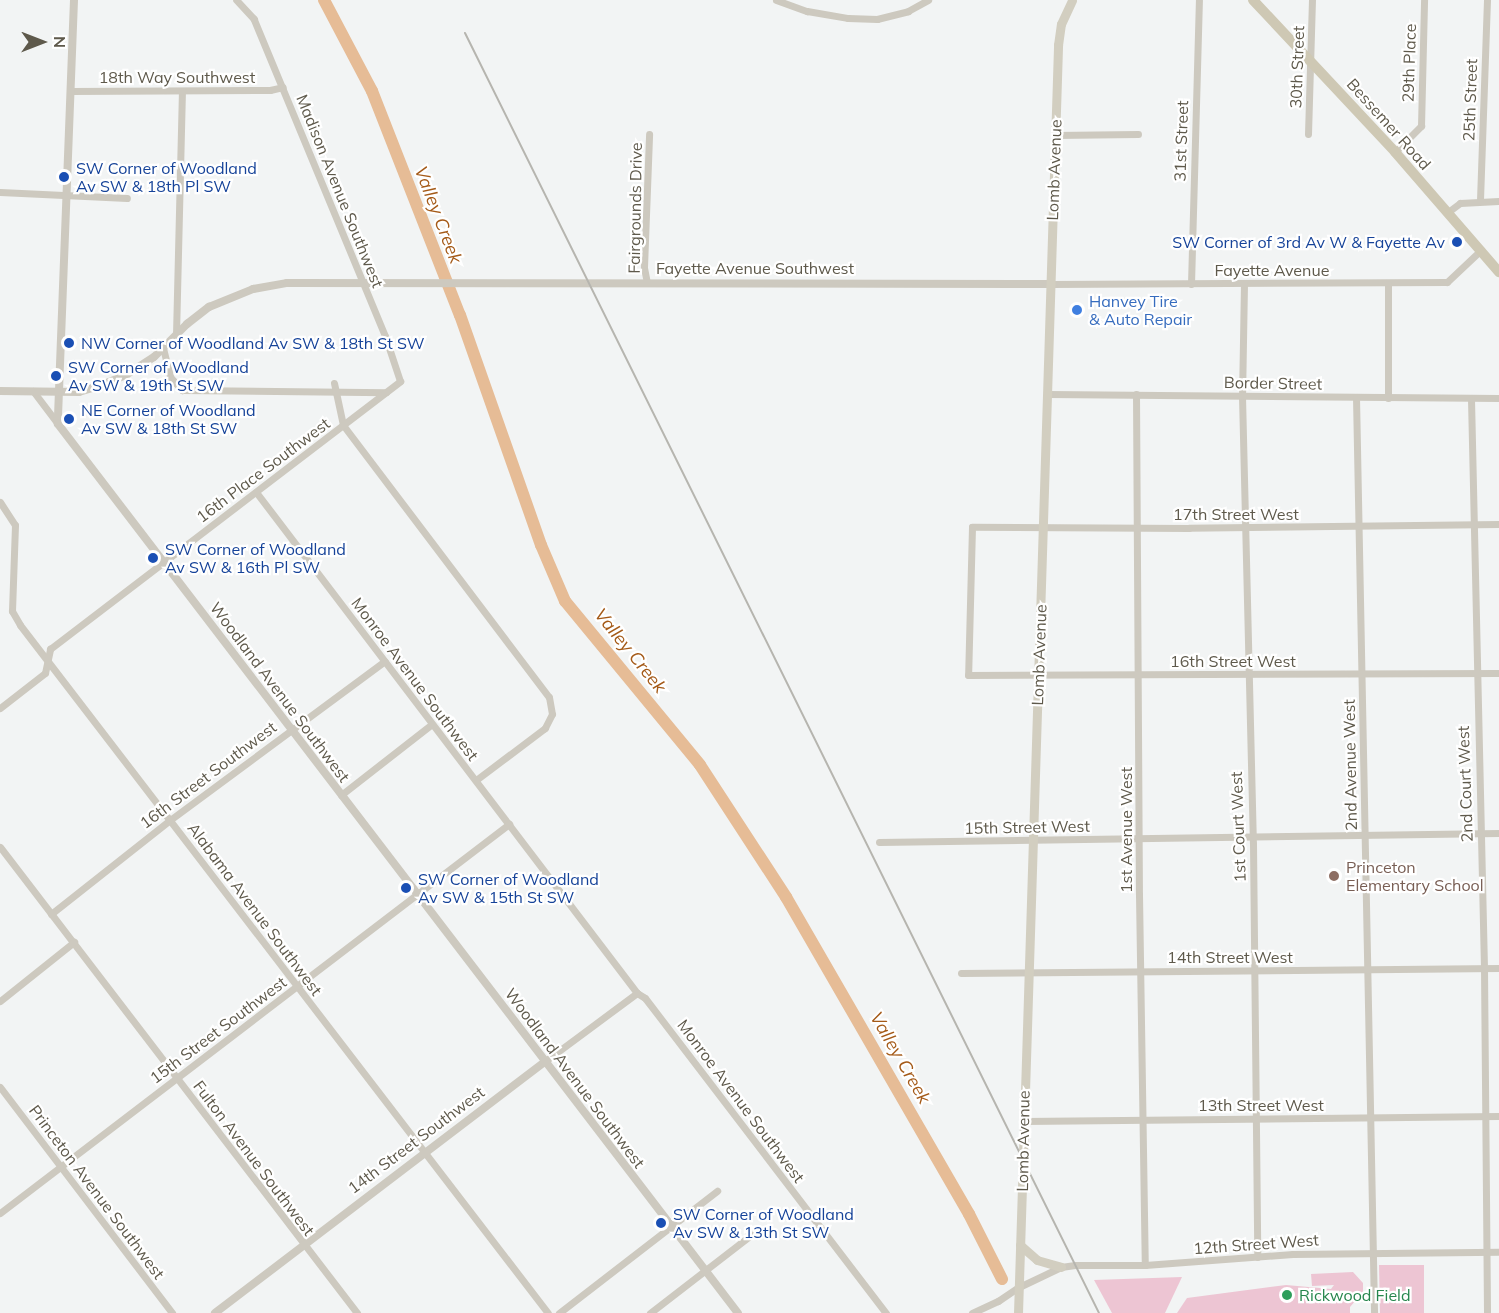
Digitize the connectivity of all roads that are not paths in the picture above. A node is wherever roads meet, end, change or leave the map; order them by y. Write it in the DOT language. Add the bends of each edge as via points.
graph roads {
  1 [pos="74,0"];
  2 [pos="236,0"];
  3 [pos="776,0"];
  4 [pos="928,0"];
  5 [pos="1072,0"];
  6 [pos="1198,0"];
  7 [pos="1253,0"];
  8 [pos="1312,0"];
  9 [pos="1424,0"];
  10 [pos="1486,0"];
  11 [pos="1311,61"];
  12 [pos="283,87"];
  13 [pos="71,91"];
  14 [pos="182,91"];
  15 [pos="649,134"];
  16 [pos="1138,134"];
  17 [pos="1308,134"];
  18 [pos="1055,135"];
  19 [pos="1395,152"];
  20 [pos="0,192"];
  21 [pos="67,195"];
  22 [pos="127,198"];
  23 [pos="1480,200"];
  24 [pos="1499,201"];
  25 [pos="1448,212"];
  26 [pos="1481,250"];
  27 [pos="1499,272"];
  28 [pos="363,282"];
  29 [pos="647,283"];
  30 [pos="1051,284"];
  31 [pos="1191,284"];
  32 [pos="1244,284"];
  33 [pos="1388,284"];
  34 [pos="176,335"];
  35 [pos="163,348"];
  36 [pos="334,382"];
  37 [pos="0,391"];
  38 [pos="33,392"];
  39 [pos="60,392"];
  40 [pos="335,392"];
  41 [pos="386,392"];
  42 [pos="1048,394"];
  43 [pos="1136,394"];
  44 [pos="1242,396"];
  45 [pos="1356,397"];
  46 [pos="1388,398"];
  47 [pos="1499,398"];
  48 [pos="1471,399"];
  49 [pos="58,424"];
  50 [pos="344,425"];
  51 [pos="256,492"];
  52 [pos="0,502"];
  53 [pos="1499,524"];
  54 [pos="1472,525"];
  55 [pos="1043,527"];
  56 [pos="1244,527"];
  57 [pos="1358,527"];
  58 [pos="1136,528"];
  59 [pos="163,564"];
  60 [pos="47,661"];
  61 [pos="385,661"];
  62 [pos="1476,674"];
  63 [pos="1499,674"];
  64 [pos="968,675"];
  65 [pos="1138,675"];
  66 [pos="1247,675"];
  67 [pos="1361,675"];
  68 [pos="1038,676"];
  69 [pos="0,708"];
  70 [pos="432,724"];
  71 [pos="291,730"];
  72 [pos="476,780"];
  73 [pos="340,795"];
  74 [pos="170,820"];
  75 [pos="509,824"];
  76 [pos="1480,832"];
  77 [pos="1499,832"];
  78 [pos="1365,835"];
  79 [pos="1252,837"];
  80 [pos="1140,838"];
  81 [pos="1033,840"];
  82 [pos="879,842"];
  83 [pos="2,852"];
  84 [pos="417,895"];
  85 [pos="51,914"];
  86 [pos="74,942"];
  87 [pos="1367,968"];
  88 [pos="1484,968"];
  89 [pos="1499,968"];
  90 [pos="1254,970"];
  91 [pos="1140,971"];
  92 [pos="961,973"];
  93 [pos="1029,973"];
  94 [pos="297,986"];
  95 [pos="637,993"];
  96 [pos="0,1001"];
  97 [pos="544,1062"];
  98 [pos="176,1078"];
  99 [pos="0,1087"];
  100 [pos="1485,1116"];
  101 [pos="1499,1116"];
  102 [pos="1142,1118"];
  103 [pos="1369,1118"];
  104 [pos="1255,1119"];
  105 [pos="1024,1120"];
  106 [pos="424,1154"];
  107 [pos="62,1167"];
  108 [pos="717,1191"];
  109 [pos="0,1213"];
  110 [pos="671,1228"];
  111 [pos="751,1235"];
  112 [pos="304,1244"];
  113 [pos="1020,1245"];
  114 [pos="1486,1252"];
  115 [pos="1499,1252"];
  116 [pos="1373,1253"];
  117 [pos="1257,1257"];
  118 [pos="1145,1265"];
  119 [pos="1060,1268"];
  120 [pos="705,1270"];
  121 [pos="1019,1287"];
  122 [pos="172,1313"];
  123 [pos="215,1313"];
  124 [pos="357,1313"];
  125 [pos="548,1313"];
  126 [pos="559,1313"];
  127 [pos="650,1313"];
  128 [pos="738,1313"];
  129 [pos="886,1313"];
  130 [pos="972,1313"];
  131 [pos="1018,1313"];
  132 [pos="1374,1313"];
  133 [pos="1487,1313"];
  1 -- 13 [label="street"];
  2 -- 12 [label="street, Madison Avenue Southwest" via="254,19"];
  3 -- 4 [label="street" via="807,11 877,19 908,11"];
  5 -- 18 [label="main road, Lomb Avenue" via="1061,24 1058,45"];
  6 -- 31 [label="street, 31st Street"];
  7 -- 11 [label="main road, Bessemer Road"];
  8 -- 11 [label="street, 30th Street"];
  9 -- 19 [label="street, 29th Place" via="1421,126"];
  10 -- 23 [label="street, 25th Street"];
  11 -- 17 [label="street, 30th Street"];
  11 -- 19 [label="main road, Bessemer Road"];
  12 -- 14 [label="street, 18th Way Southwest"];
  12 -- 28 [label="street, Madison Avenue Southwest"];
  13 -- 14 [label="street, 18th Way Southwest"];
  13 -- 21 [label="street"];
  14 -- 34 [label="street"];
  15 -- 29 [label="street, Fairgrounds Drive" via="644,267"];
  16 -- 18 [label="street"];
  18 -- 30 [label="main road, Lomb Avenue"];
  19 -- 25 [label="main road, Bessemer Road"];
  20 -- 21 [label="street"];
  21 -- 22 [label="street"];
  21 -- 39 [label="street"];
  23 -- 24 [label="street"];
  23 -- 25 [label="street" via="1460,203"];
  25 -- 26 [label="main road, Bessemer Road"];
  26 -- 27 [label="main road, Bessemer Road"];
  26 -- 33 [label="street, Fayette Avenue" via="1448,282"];
  28 -- 29 [label="street, Fayette Avenue Southwest"];
  28 -- 34 [label="street, Fayette Avenue Southwest" via="287,283 254,289 209,307"];
  28 -- 41 [label="street, Madison Avenue Southwest" via="399,372 399,384"];
  29 -- 30 [label="street, Fayette Avenue Southwest"];
  30 -- 31 [label="street, Fayette Avenue"];
  30 -- 42 [label="main road, Lomb Avenue"];
  31 -- 32 [label="street, Fayette Avenue"];
  32 -- 33 [label="street, Fayette Avenue"];
  32 -- 44 [label="street"];
  33 -- 46 [label="street"];
  34 -- 35 [label="street, Fayette Avenue Southwest"];
  35 -- 39 [label="street, Fayette Avenue Southwest" via="114,380 79,392"];
  35 -- 40 [label="street" via="170,377 182,390"];
  36 -- 40 [label="street"];
  37 -- 38 [label="street, Fayette Avenue Southwest"];
  38 -- 39 [label="street, Fayette Avenue Southwest"];
  38 -- 49 [label="street"];
  39 -- 49 [label="street"];
  40 -- 41 [label="street"];
  40 -- 50 [label="street"];
  41 -- 50 [label="street, 16th Place Southwest"];
  42 -- 43 [label="street, Border Street"];
  42 -- 55 [label="main road, Lomb Avenue"];
  43 -- 44 [label="street, Border Street"];
  43 -- 58 [label="street, 1st Avenue West"];
  44 -- 45 [label="street, Border Street"];
  44 -- 56 [label="street, 1st Court West"];
  45 -- 46 [label="street, Border Street"];
  45 -- 57 [label="street, 2nd Avenue West"];
  46 -- 48 [label="street, Border Street"];
  47 -- 48 [label="street, Border Street"];
  48 -- 54 [label="street, 2nd Court West"];
  49 -- 59 [label="street, Woodland Avenue Southwest"];
  50 -- 51 [label="street, 16th Place Southwest"];
  50 -- 72 [label="street" via="549,697 552,710 545,728"];
  51 -- 59 [label="street, 16th Place Southwest"];
  51 -- 61 [label="street, Monroe Avenue Southwest"];
  52 -- 60 [label="street, Alabama Avenue Southwest" via="15,525 12,611"];
  53 -- 54 [label="street, 17th Street West"];
  54 -- 57 [label="street, 17th Street West"];
  54 -- 62 [label="street, 2nd Court West"];
  55 -- 58 [label="street, 17th Street West"];
  55 -- 64 [label="street, 17th Street West" via="972,526"];
  55 -- 68 [label="main road, Lomb Avenue"];
  56 -- 57 [label="street, 17th Street West"];
  56 -- 58 [label="street, 17th Street West"];
  56 -- 66 [label="street, 1st Court West"];
  57 -- 67 [label="street, 2nd Avenue West"];
  58 -- 65 [label="street, 1st Avenue West"];
  59 -- 60 [label="street, 16th Place Southwest" via="50,649"];
  59 -- 71 [label="street, Woodland Avenue Southwest"];
  60 -- 69 [label="street, 16th Place Southwest" via="45,673"];
  60 -- 74 [label="street, Alabama Avenue Southwest"];
  61 -- 70 [label="street, Monroe Avenue Southwest"];
  61 -- 71 [label="street, 16th Street Southwest"];
  62 -- 63 [label="street, 16th Street West"];
  62 -- 67 [label="street, 16th Street West"];
  62 -- 76 [label="street, 2nd Court West"];
  64 -- 68 [label="street, 16th Street West"];
  65 -- 66 [label="street, 16th Street West"];
  65 -- 68 [label="street, 16th Street West"];
  65 -- 80 [label="street, 1st Avenue West"];
  66 -- 67 [label="street, 16th Street West"];
  66 -- 79 [label="street, 1st Court West"];
  67 -- 78 [label="street, 2nd Avenue West"];
  68 -- 81 [label="main road, Lomb Avenue"];
  70 -- 72 [label="street, Monroe Avenue Southwest"];
  70 -- 73 [label="street"];
  71 -- 73 [label="street, Woodland Avenue Southwest"];
  71 -- 74 [label="street, 16th Street Southwest"];
  72 -- 75 [label="street, Monroe Avenue Southwest"];
  73 -- 84 [label="street, Woodland Avenue Southwest"];
  74 -- 85 [label="street, 16th Street Southwest"];
  74 -- 94 [label="street, Alabama Avenue Southwest"];
  75 -- 84 [label="street, 15th Street Southwest"];
  75 -- 95 [label="street, Monroe Avenue Southwest"];
  76 -- 77 [label="street, 15th Street West"];
  76 -- 78 [label="street, 15th Street West"];
  76 -- 88 [label="street, 2nd Court West"];
  78 -- 79 [label="street, 15th Street West"];
  78 -- 87 [label="street, 2nd Avenue West"];
  79 -- 80 [label="street, 15th Street West"];
  79 -- 90 [label="street, 1st Court West"];
  80 -- 81 [label="street, 15th Street West"];
  80 -- 91 [label="street, 1st Avenue West"];
  81 -- 82 [label="street, 15th Street West"];
  81 -- 93 [label="main road, Lomb Avenue"];
  83 -- 85 [label="street, Fulton Avenue Southwest"];
  84 -- 94 [label="street, 15th Street Southwest"];
  84 -- 97 [label="street, Woodland Avenue Southwest"];
  85 -- 86 [label="street, Fulton Avenue Southwest"];
  86 -- 96 [label="street"];
  86 -- 98 [label="street, Fulton Avenue Southwest"];
  87 -- 88 [label="street, 14th Street West"];
  87 -- 90 [label="street, 14th Street West"];
  87 -- 103 [label="street, 2nd Avenue West"];
  88 -- 89 [label="street, 14th Street West"];
  88 -- 100 [label="street, 2nd Court West"];
  90 -- 91 [label="street, 14th Street West"];
  90 -- 104 [label="street, 1st Court West"];
  91 -- 93 [label="street, 14th Street West"];
  91 -- 102 [label="street, 1st Avenue West"];
  92 -- 93 [label="street, 14th Street West"];
  93 -- 105 [label="main road, Lomb Avenue"];
  94 -- 98 [label="street, 15th Street Southwest"];
  94 -- 106 [label="street, Alabama Avenue Southwest"];
  95 -- 97 [label="street, 14th Street Southwest"];
  95 -- 129 [label="street, Monroe Avenue Southwest" via="645,998"];
  97 -- 106 [label="street, 14th Street Southwest"];
  97 -- 110 [label="street, Woodland Avenue Southwest"];
  98 -- 107 [label="street, 15th Street Southwest"];
  98 -- 112 [label="street, Fulton Avenue Southwest"];
  99 -- 107 [label="street, Princeton Avenue Southwest"];
  100 -- 101 [label="street, 13th Street West"];
  100 -- 103 [label="street, 13th Street West"];
  100 -- 114 [label="street, 2nd Court West"];
  102 -- 104 [label="street, 13th Street West"];
  102 -- 105 [label="street, 13th Street West"];
  102 -- 118 [label="street, 1st Avenue West"];
  103 -- 104 [label="street, 13th Street West"];
  103 -- 116 [label="street, 2nd Avenue West"];
  104 -- 117 [label="street, 1st Court West"];
  105 -- 113 [label="main road, Lomb Avenue"];
  106 -- 112 [label="street, 14th Street Southwest"];
  106 -- 125 [label="street, Alabama Avenue Southwest"];
  107 -- 109 [label="street, 15th Street Southwest"];
  107 -- 122 [label="street, Princeton Avenue Southwest"];
  108 -- 110 [label="street"];
  110 -- 120 [label="street, Woodland Avenue Southwest"];
  110 -- 126 [label="street"];
  111 -- 120 [label="street"];
  112 -- 123 [label="street, 14th Street Southwest"];
  112 -- 124 [label="street, Fulton Avenue Southwest"];
  113 -- 119 [label="main road" via="1037,1260"];
  113 -- 121 [label="main road, Lomb Avenue"];
  114 -- 115 [label="street, 12th Street West"];
  114 -- 116 [label="street, 12th Street West"];
  114 -- 133 [label="street, 2nd Court West"];
  116 -- 117 [label="street, 12th Street West"];
  116 -- 132 [label="street, 2nd Avenue West"];
  117 -- 118 [label="street, 12th Street West"];
  118 -- 119 [label="street, 12th Street West"];
  119 -- 121 [label="street, 12th Street West"];
  120 -- 127 [label="street"];
  120 -- 128 [label="street, Woodland Avenue Southwest"];
  121 -- 130 [label="street, 12th Street West"];
  121 -- 131 [label="main road, Lomb Avenue"];
}
